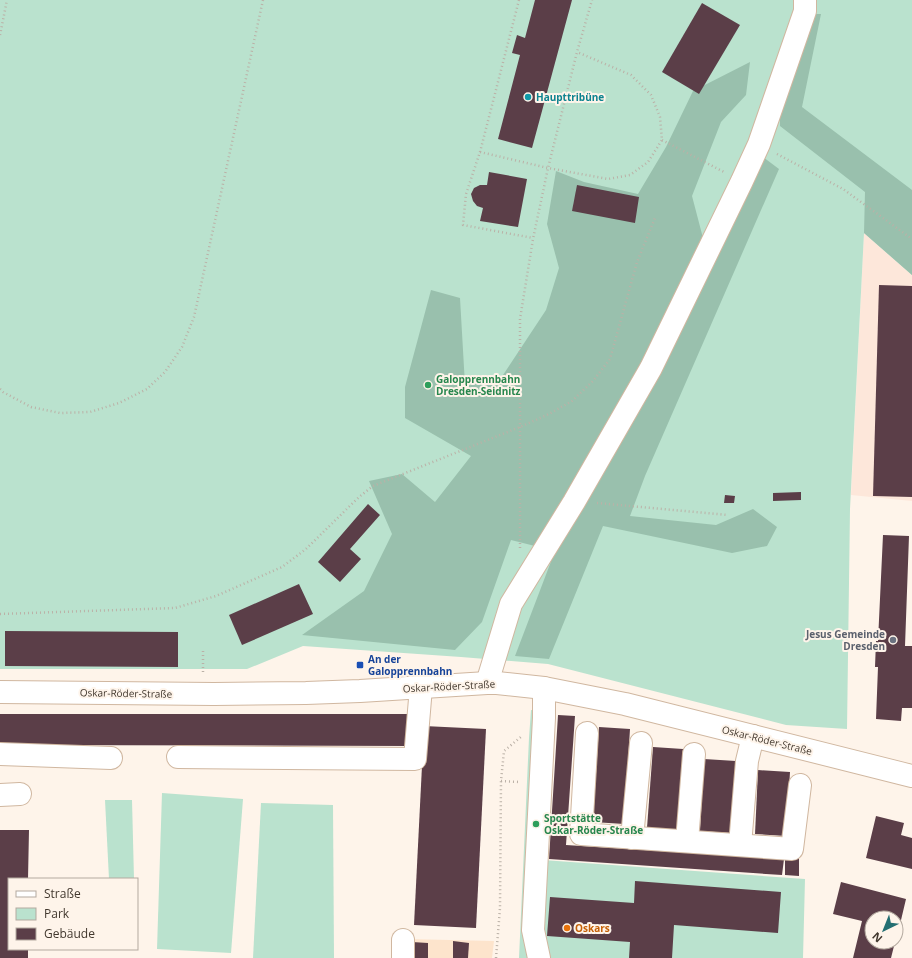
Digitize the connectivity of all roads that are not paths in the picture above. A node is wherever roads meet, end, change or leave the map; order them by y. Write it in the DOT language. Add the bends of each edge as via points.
graph roads {
  1 [pos="805,0"];
  2 [pos="487,682"];
  3 [pos="421,687"];
  4 [pos="544,688"];
  5 [pos="0,692"];
  6 [pos="587,733"];
  7 [pos="754,736"];
  8 [pos="641,743"];
  9 [pos="0,754"];
  10 [pos="694,754"];
  11 [pos="178,757"];
  12 [pos="111,758"];
  13 [pos="912,776"];
  14 [pos="800,785"];
  15 [pos="632,838"];
  16 [pos="687,841"];
  17 [pos="740,845"];
  18 [pos="539,958"];
  1 -- 2 [label="street" via="805,11 759,144 742,181 651,368 574,502 511,604"];
  2 -- 3 [label="street, Oskar-Röder-Straße"];
  2 -- 4 [label="street, Oskar-Röder-Straße"];
  3 -- 5 [label="street, Oskar-Röder-Straße" via="214,694"];
  3 -- 11 [label="street" via="415,759"];
  4 -- 7 [label="street, Oskar-Röder-Straße" via="625,704"];
  4 -- 18 [label="street" via="533,930"];
  6 -- 15 [label="street" via="581,834"];
  7 -- 13 [label="street, Oskar-Röder-Straße"];
  7 -- 17 [label="street" via="747,761"];
  8 -- 15 [label="street"];
  9 -- 12 [label="street"];
  10 -- 16 [label="street"];
  14 -- 17 [label="street" via="792,849"];
  15 -- 16 [label="street"];
  16 -- 17 [label="street"];
}
